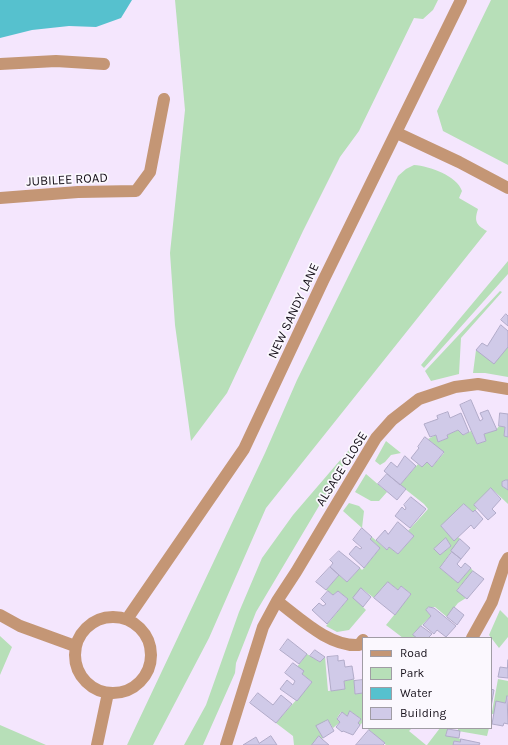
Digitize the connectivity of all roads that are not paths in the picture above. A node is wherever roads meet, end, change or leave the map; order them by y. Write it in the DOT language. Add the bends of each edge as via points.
graph roads {
  1 [pos="461,0"];
  2 [pos="0,64"];
  3 [pos="104,64"];
  4 [pos="164,99"];
  5 [pos="397,133"];
  6 [pos="508,188"];
  7 [pos="0,198"];
  8 [pos="508,389"];
  9 [pos="508,558"];
  10 [pos="277,601"];
  11 [pos="0,615"];
  12 [pos="127,619"];
  13 [pos="473,637"];
  14 [pos="362,642"];
  15 [pos="75,646"];
  16 [pos="108,693"];
  17 [pos="97,745"];
  18 [pos="226,745"];
  1 -- 5 [label="street, NEW SANDY LANE"];
  2 -- 3 [label="street" via="56,61"];
  4 -- 7 [label="street, JUBILEE ROAD" via="150,172 136,191"];
  5 -- 6 [label="street"];
  5 -- 12 [label="street, NEW SANDY LANE" via="244,449"];
  8 -- 10 [label="street, ALSACE CLOSE" via="478,384 455,387 419,399 392,420 364,456"];
  9 -- 13 [label="street" via="492,602"];
  10 -- 14 [label="street" via="332,640 352,646"];
  10 -- 18 [label="street, ALSACE CLOSE" via="263,627"];
  11 -- 15 [label="street" via="20,626"];
  12 -- 15 [label="street" via="114,616 101,618 89,624 80,634"];
  12 -- 16 [label="street" via="142,630 150,646 151,659 148,671 132,688 120,693"];
  15 -- 16 [label="street" via="74,659 78,672 85,682 95,690"];
  16 -- 17 [label="street"];
}
